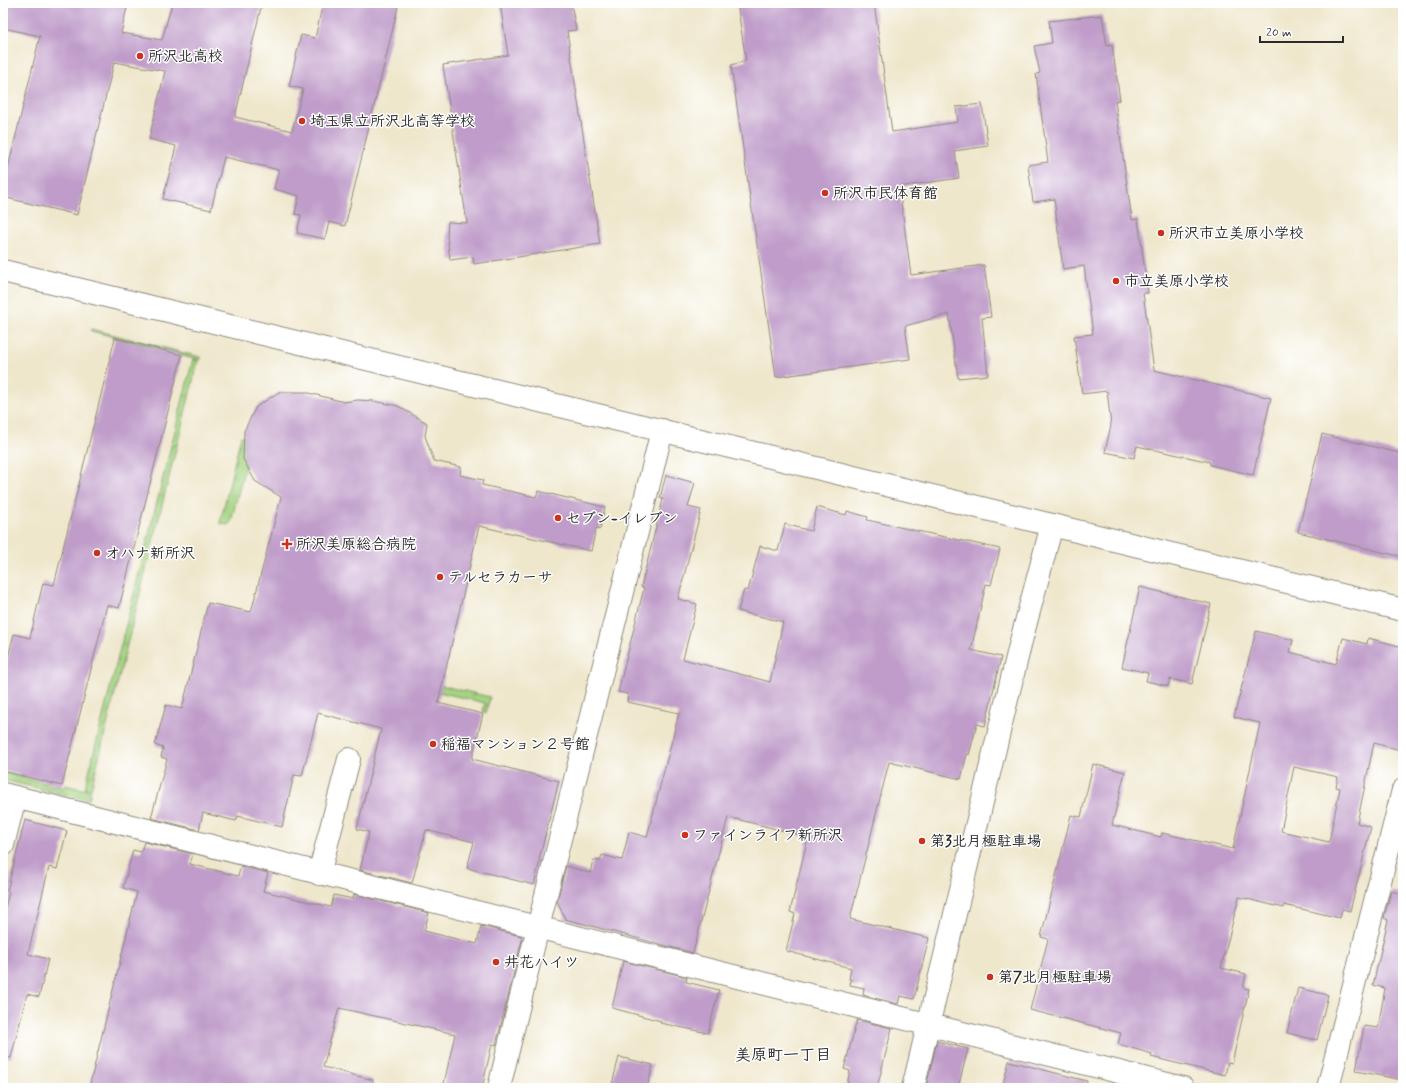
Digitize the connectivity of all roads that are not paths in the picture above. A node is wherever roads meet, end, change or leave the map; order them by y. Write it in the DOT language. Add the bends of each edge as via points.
graph roads {
  1 [pos="3,271"];
  2 [pos="662,430"];
  3 [pos="1052,525"];
  4 [pos="1403,610"];
  5 [pos="349,759"];
  6 [pos="1403,790"];
  7 [pos="9,795"];
  8 [pos="3,845"];
  9 [pos="319,874"];
  10 [pos="537,928"];
  11 [pos="928,1026"];
  12 [pos="499,1088"];
  13 [pos="913,1088"];
  14 [pos="1183,1088"];
  15 [pos="1328,1088"];
  1 -- 2 [label="street"];
  2 -- 3 [label="street"];
  2 -- 10 [label="street"];
  3 -- 4 [label="street"];
  3 -- 11 [label="street" via="1021,641"];
  5 -- 9 [label="street"];
  6 -- 15 [label="street"];
  7 -- 8 [label="street"];
  7 -- 9 [label="street"];
  9 -- 10 [label="street"];
  10 -- 11 [label="street"];
  10 -- 12 [label="street"];
  11 -- 13 [label="street"];
  11 -- 14 [label="street"];
}
